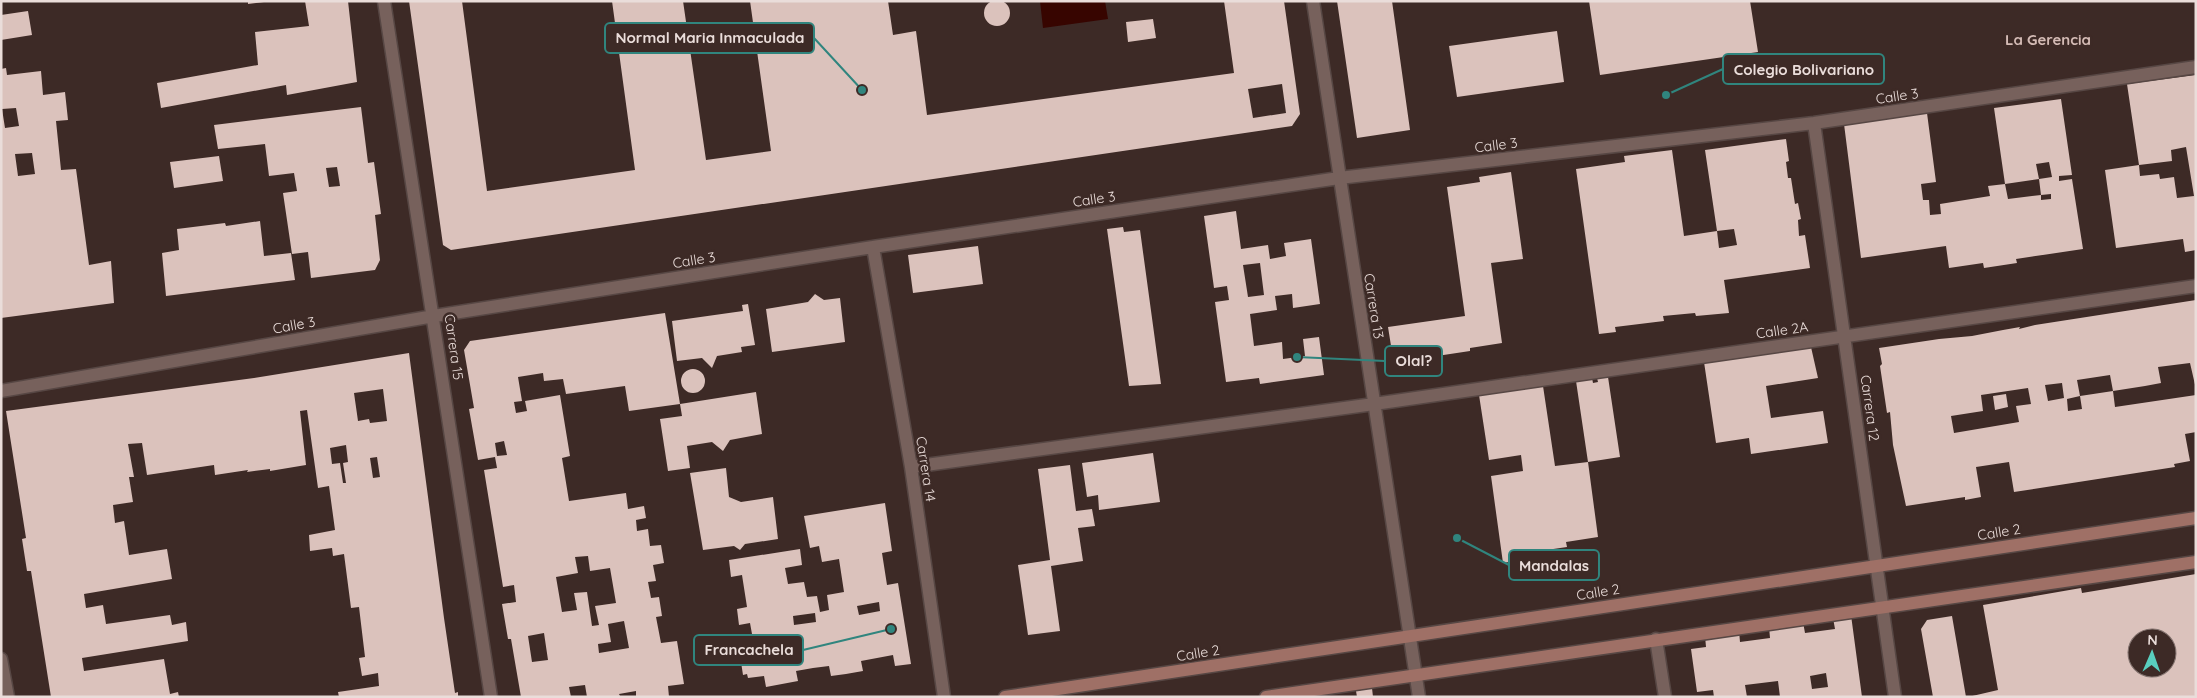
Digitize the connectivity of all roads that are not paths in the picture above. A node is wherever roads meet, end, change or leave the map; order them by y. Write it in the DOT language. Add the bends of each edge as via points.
graph roads {
  1 [pos="384,1"];
  2 [pos="1313,1"];
  3 [pos="2196,67"];
  4 [pos="1814,123"];
  5 [pos="1338,178"];
  6 [pos="873,247"];
  7 [pos="2196,286"];
  8 [pos="434,316"];
  9 [pos="1845,336"];
  10 [pos="1,390"];
  11 [pos="1374,404"];
  12 [pos="911,467"];
  13 [pos="2196,518"];
  14 [pos="2196,562"];
  15 [pos="1877,566"];
  16 [pos="1883,606"];
  17 [pos="1410,636"];
  18 [pos="1656,639"];
  19 [pos="1,659"];
  20 [pos="1415,675"];
  21 [pos="8,697"];
  22 [pos="491,697"];
  23 [pos="944,697"];
  24 [pos="1005,697"];
  25 [pos="1266,697"];
  26 [pos="1419,697"];
  27 [pos="1666,697"];
  28 [pos="1895,697"];
  1 -- 8 [label="street, Carrera 15"];
  2 -- 5 [label="street, Carrera 13"];
  3 -- 4 [label="street, Calle 3"];
  4 -- 5 [label="street, Calle 3"];
  4 -- 9 [label="street, Carrera 12"];
  5 -- 6 [label="street, Calle 3"];
  5 -- 11 [label="street, Carrera 13"];
  6 -- 8 [label="street, Calle 3"];
  6 -- 12 [label="street, Carrera 14"];
  7 -- 9 [label="street, Calle 2A"];
  8 -- 10 [label="street, Calle 3"];
  8 -- 22 [label="street, Carrera 15"];
  9 -- 11 [label="street, Calle 2A"];
  9 -- 15 [label="street, Carrera 12"];
  11 -- 12 [label="street, Calle 2A"];
  11 -- 17 [label="street, Carrera 13"];
  12 -- 23 [label="street, Carrera 14"];
  13 -- 15 [label="street, Calle 2"];
  14 -- 16 [label="street"];
  15 -- 16 [label="street, Carrera 12"];
  15 -- 17 [label="street, Calle 2"];
  16 -- 18 [label="street"];
  16 -- 28 [label="street, Carrera 12"];
  17 -- 20 [label="street, Carrera 13"];
  17 -- 24 [label="street, Calle 2"];
  18 -- 20 [label="street"];
  18 -- 27 [label="street"];
  19 -- 21 [label="street"];
  20 -- 25 [label="street"];
  20 -- 26 [label="street, Carrera 13"];
}
